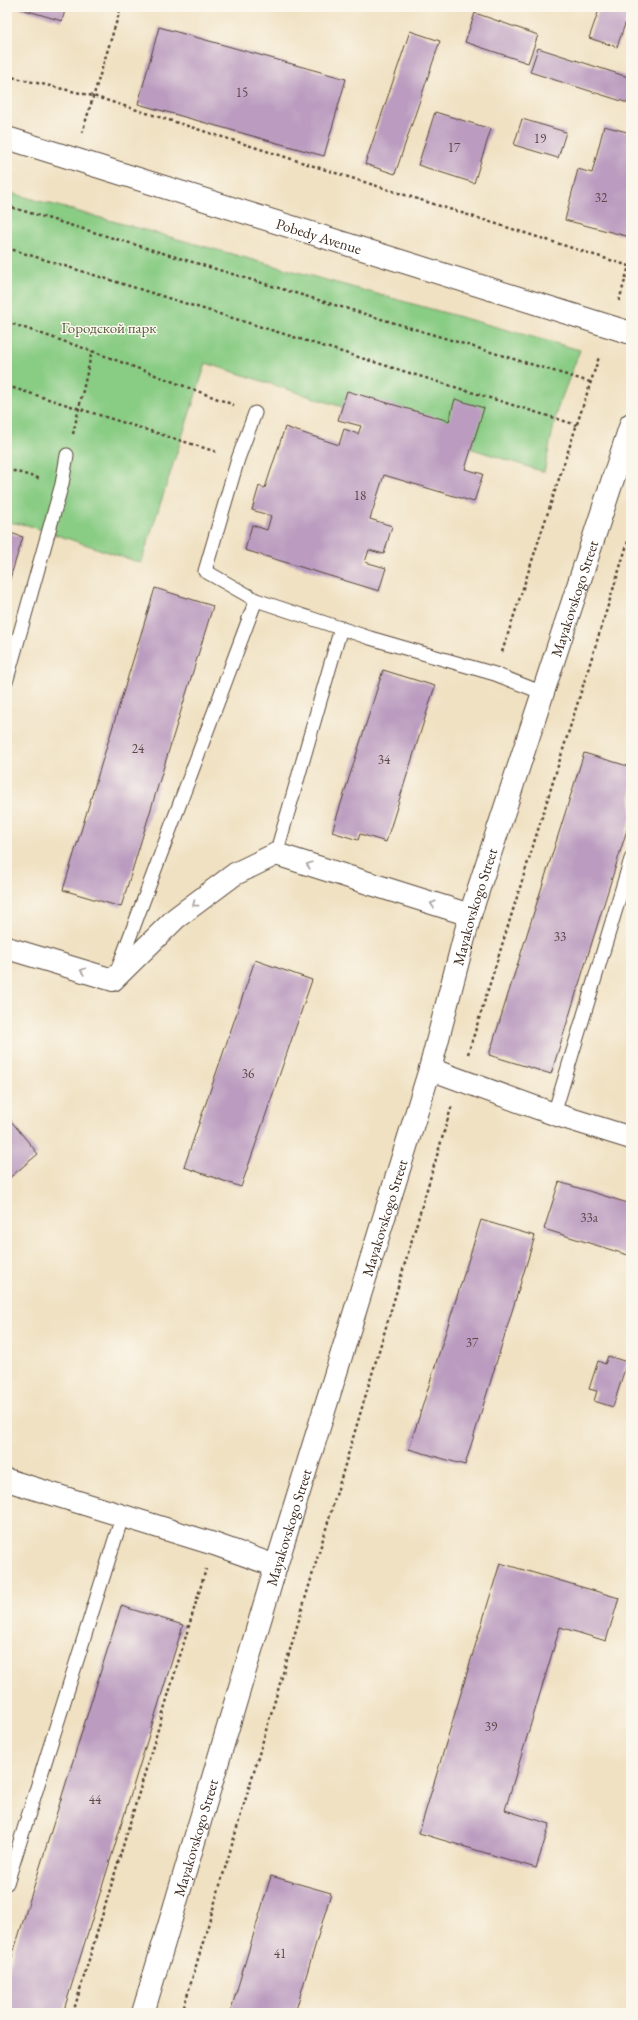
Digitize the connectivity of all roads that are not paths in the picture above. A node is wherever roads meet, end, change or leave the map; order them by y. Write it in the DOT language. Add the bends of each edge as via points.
graph roads {
  1 [pos="7,138"];
  2 [pos="631,333"];
  3 [pos="255,413"];
  4 [pos="631,424"];
  5 [pos="67,455"];
  6 [pos="256,600"];
  7 [pos="341,628"];
  8 [pos="7,679"];
  9 [pos="543,693"];
  10 [pos="276,854"];
  11 [pos="631,860"];
  12 [pos="470,915"];
  13 [pos="7,948"];
  14 [pos="113,980"];
  15 [pos="430,1070"];
  16 [pos="554,1114"];
  17 [pos="631,1138"];
  18 [pos="7,1480"];
  19 [pos="122,1517"];
  20 [pos="276,1566"];
  21 [pos="7,1883"];
  22 [pos="143,2013"];
  1 -- 2 [label="street, Pobedy Avenue"];
  3 -- 6 [label="lane" via="238,459 205,571"];
  4 -- 9 [label="street, Mayakovskogo Street"];
  5 -- 8 [label="lane" via="62,484"];
  6 -- 7 [label="lane"];
  6 -- 14 [label="lane"];
  7 -- 9 [label="lane" via="494,674"];
  7 -- 10 [label="lane"];
  9 -- 12 [label="street, Mayakovskogo Street"];
  12 -- 10 [label="street, one-way"];
  10 -- 14 [label="street, one-way" via="235,874 176,918"];
  11 -- 16 [label="lane"];
  12 -- 15 [label="street, Mayakovskogo Street"];
  14 -- 13 [label="street, one-way"];
  15 -- 16 [label="street"];
  15 -- 20 [label="street, Mayakovskogo Street"];
  16 -- 17 [label="street"];
  18 -- 19 [label="street"];
  19 -- 20 [label="street" via="214,1544"];
  19 -- 21 [label="lane"];
  20 -- 22 [label="street, Mayakovskogo Street"];
}
